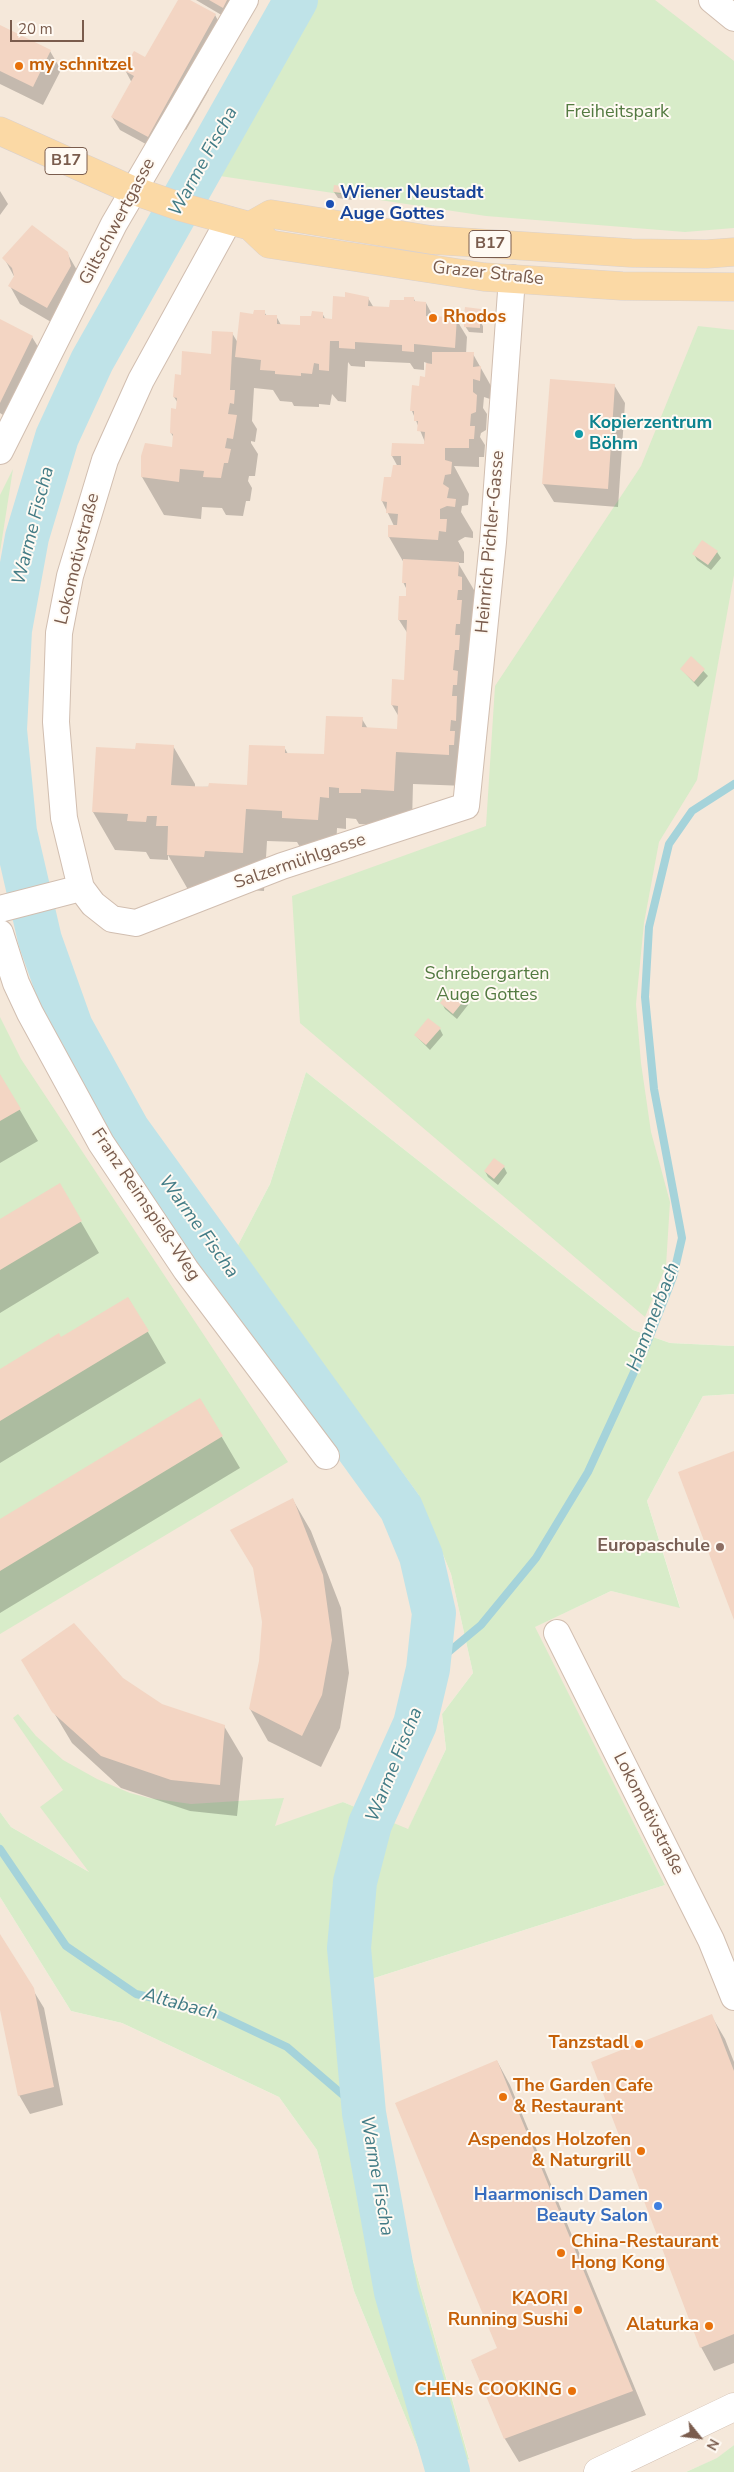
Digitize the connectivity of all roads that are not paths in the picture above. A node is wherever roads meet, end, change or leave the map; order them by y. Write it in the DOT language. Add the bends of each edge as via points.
graph roads {
  1 [pos="245,0"];
  2 [pos="712,0"];
  3 [pos="734,18"];
  4 [pos="0,131"];
  5 [pos="132,190"];
  6 [pos="240,223"];
  7 [pos="734,252"];
  8 [pos="512,278"];
  9 [pos="734,287"];
  10 [pos="0,451"];
  11 [pos="466,806"];
  12 [pos="81,888"];
  13 [pos="5,908"];
  14 [pos="136,923"];
  15 [pos="0,933"];
  16 [pos="326,1456"];
  17 [pos="557,1633"];
  18 [pos="734,1997"];
  19 [pos="734,2407"];
  20 [pos="598,2472"];
  1 -- 5 [label="street, Giltschwertgasse"];
  2 -- 3 [label="street"];
  4 -- 5 [label="main road, B17"];
  5 -- 6 [label="main road, B17"];
  5 -- 10 [label="street, Giltschwertgasse"];
  6 -- 7 [label="main road, Grazer Straße / B17" via="271,214 432,240 631,253"];
  6 -- 8 [label="main road, Grazer Straße / B17" via="268,244"];
  6 -- 12 [label="street, Lokomotivstraße" via="141,380 105,460 70,576 60,632 56,722 64,818"];
  8 -- 9 [label="main road, Grazer Straße / B17" via="622,286"];
  8 -- 11 [label="street, Heinrich Pichler-Gasse" via="493,542"];
  11 -- 14 [label="street, Salzermühlgasse" via="282,866"];
  12 -- 13 [label="street"];
  12 -- 14 [label="street, Lokomotivstraße" via="93,904 112,919"];
  15 -- 16 [label="street, Franz Reimspieß-Weg" via="27,1006 101,1143 186,1270"];
  17 -- 18 [label="street, Lokomotivstraße" via="711,1940"];
  19 -- 20 [label="street"];
}
